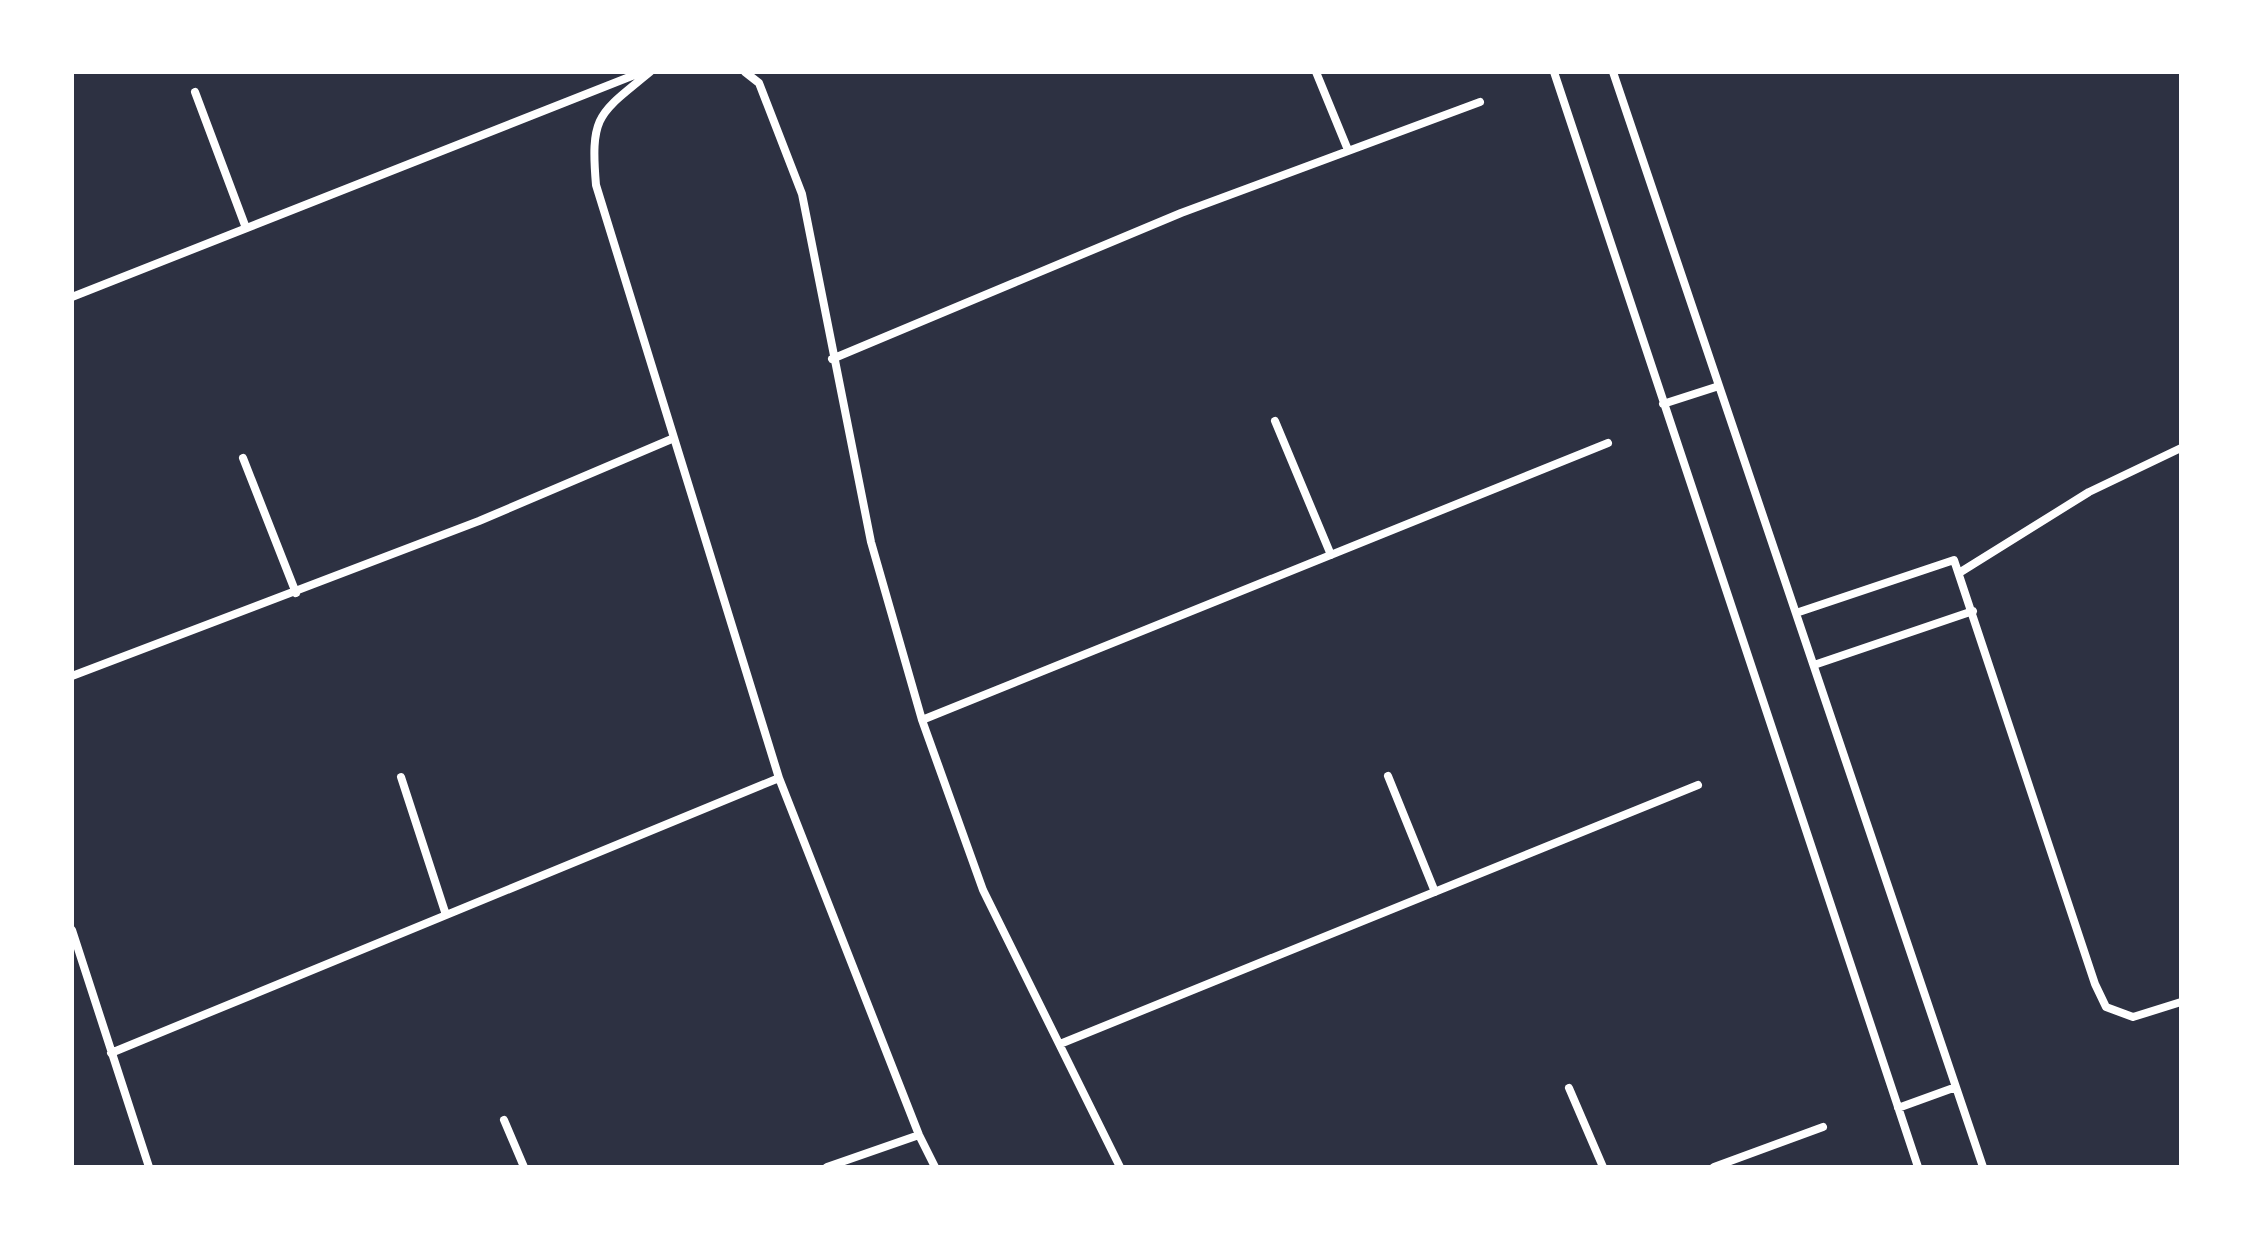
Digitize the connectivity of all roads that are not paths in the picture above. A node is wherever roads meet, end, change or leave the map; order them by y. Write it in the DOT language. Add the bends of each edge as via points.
graph roads {
  1 [pos="642,72"];
  2 [pos="650,72"];
  3 [pos="745,72"];
  4 [pos="1316,72"];
  5 [pos="1554,72"];
  6 [pos="1613,72"];
  7 [pos="195,92"];
  8 [pos="1480,102"];
  9 [pos="1348,150"];
  10 [pos="246,228"];
  11 [pos="72,297"];
  12 [pos="832,359"];
  13 [pos="1719,386"];
  14 [pos="1663,404"];
  15 [pos="1275,421"];
  16 [pos="674,438"];
  17 [pos="1608,443"];
  18 [pos="2181,448"];
  19 [pos="243,458"];
  20 [pos="1331,555"];
  21 [pos="1959,573"];
  22 [pos="296,593"];
  23 [pos="1973,611"];
  24 [pos="1796,613"];
  25 [pos="1814,665"];
  26 [pos="72,676"];
  27 [pos="922,720"];
  28 [pos="1388,776"];
  29 [pos="401,777"];
  30 [pos="779,778"];
  31 [pos="1698,785"];
  32 [pos="1435,892"];
  33 [pos="446,915"];
  34 [pos="72,930"];
  35 [pos="2181,1002"];
  36 [pos="1060,1044"];
  37 [pos="111,1053"];
  38 [pos="1956,1087"];
  39 [pos="1569,1088"];
  40 [pos="1898,1108"];
  41 [pos="504,1120"];
  42 [pos="1823,1127"];
  43 [pos="919,1135"];
  44 [pos="149,1167"];
  45 [pos="524,1167"];
  46 [pos="827,1167"];
  47 [pos="935,1167"];
  48 [pos="1120,1167"];
  49 [pos="1603,1167"];
  50 [pos="1714,1167"];
  51 [pos="1918,1167"];
  52 [pos="1983,1167"];
  1 -- 10 [label="street"];
  2 -- 16 [label="street" via="601,112 593,150 600,200"];
  3 -- 12 [label="street" via="759,83 802,194"];
  4 -- 9 [label="street"];
  5 -- 14 [label="street"];
  6 -- 13 [label="street"];
  7 -- 10 [label="street"];
  8 -- 9 [label="street"];
  9 -- 12 [label="street" via="1152,225"];
  10 -- 11 [label="street"];
  12 -- 27 [label="street" via="871,542"];
  13 -- 14 [label="street"];
  13 -- 24 [label="street"];
  14 -- 40 [label="street"];
  15 -- 20 [label="street"];
  16 -- 22 [label="street"];
  16 -- 30 [label="street"];
  17 -- 20 [label="street"];
  18 -- 21 [label="street" via="2089,492"];
  19 -- 22 [label="street"];
  20 -- 27 [label="street"];
  21 -- 23 [label="street"];
  21 -- 24 [label="street" via="1954,560"];
  22 -- 26 [label="street"];
  23 -- 25 [label="street"];
  23 -- 35 [label="street" via="2106,1007 2133,1017"];
  24 -- 25 [label="street"];
  25 -- 38 [label="street"];
  27 -- 36 [label="street" via="983,890"];
  28 -- 32 [label="street"];
  29 -- 33 [label="street"];
  30 -- 33 [label="street"];
  30 -- 43 [label="street"];
  31 -- 32 [label="street"];
  32 -- 36 [label="street"];
  33 -- 37 [label="street"];
  34 -- 37 [label="street"];
  36 -- 48 [label="street"];
  37 -- 44 [label="street"];
  38 -- 40 [label="street"];
  38 -- 52 [label="street"];
  39 -- 49 [label="street"];
  40 -- 51 [label="street"];
  41 -- 45 [label="street"];
  42 -- 50 [label="street"];
  43 -- 46 [label="street"];
  43 -- 47 [label="street"];
}
